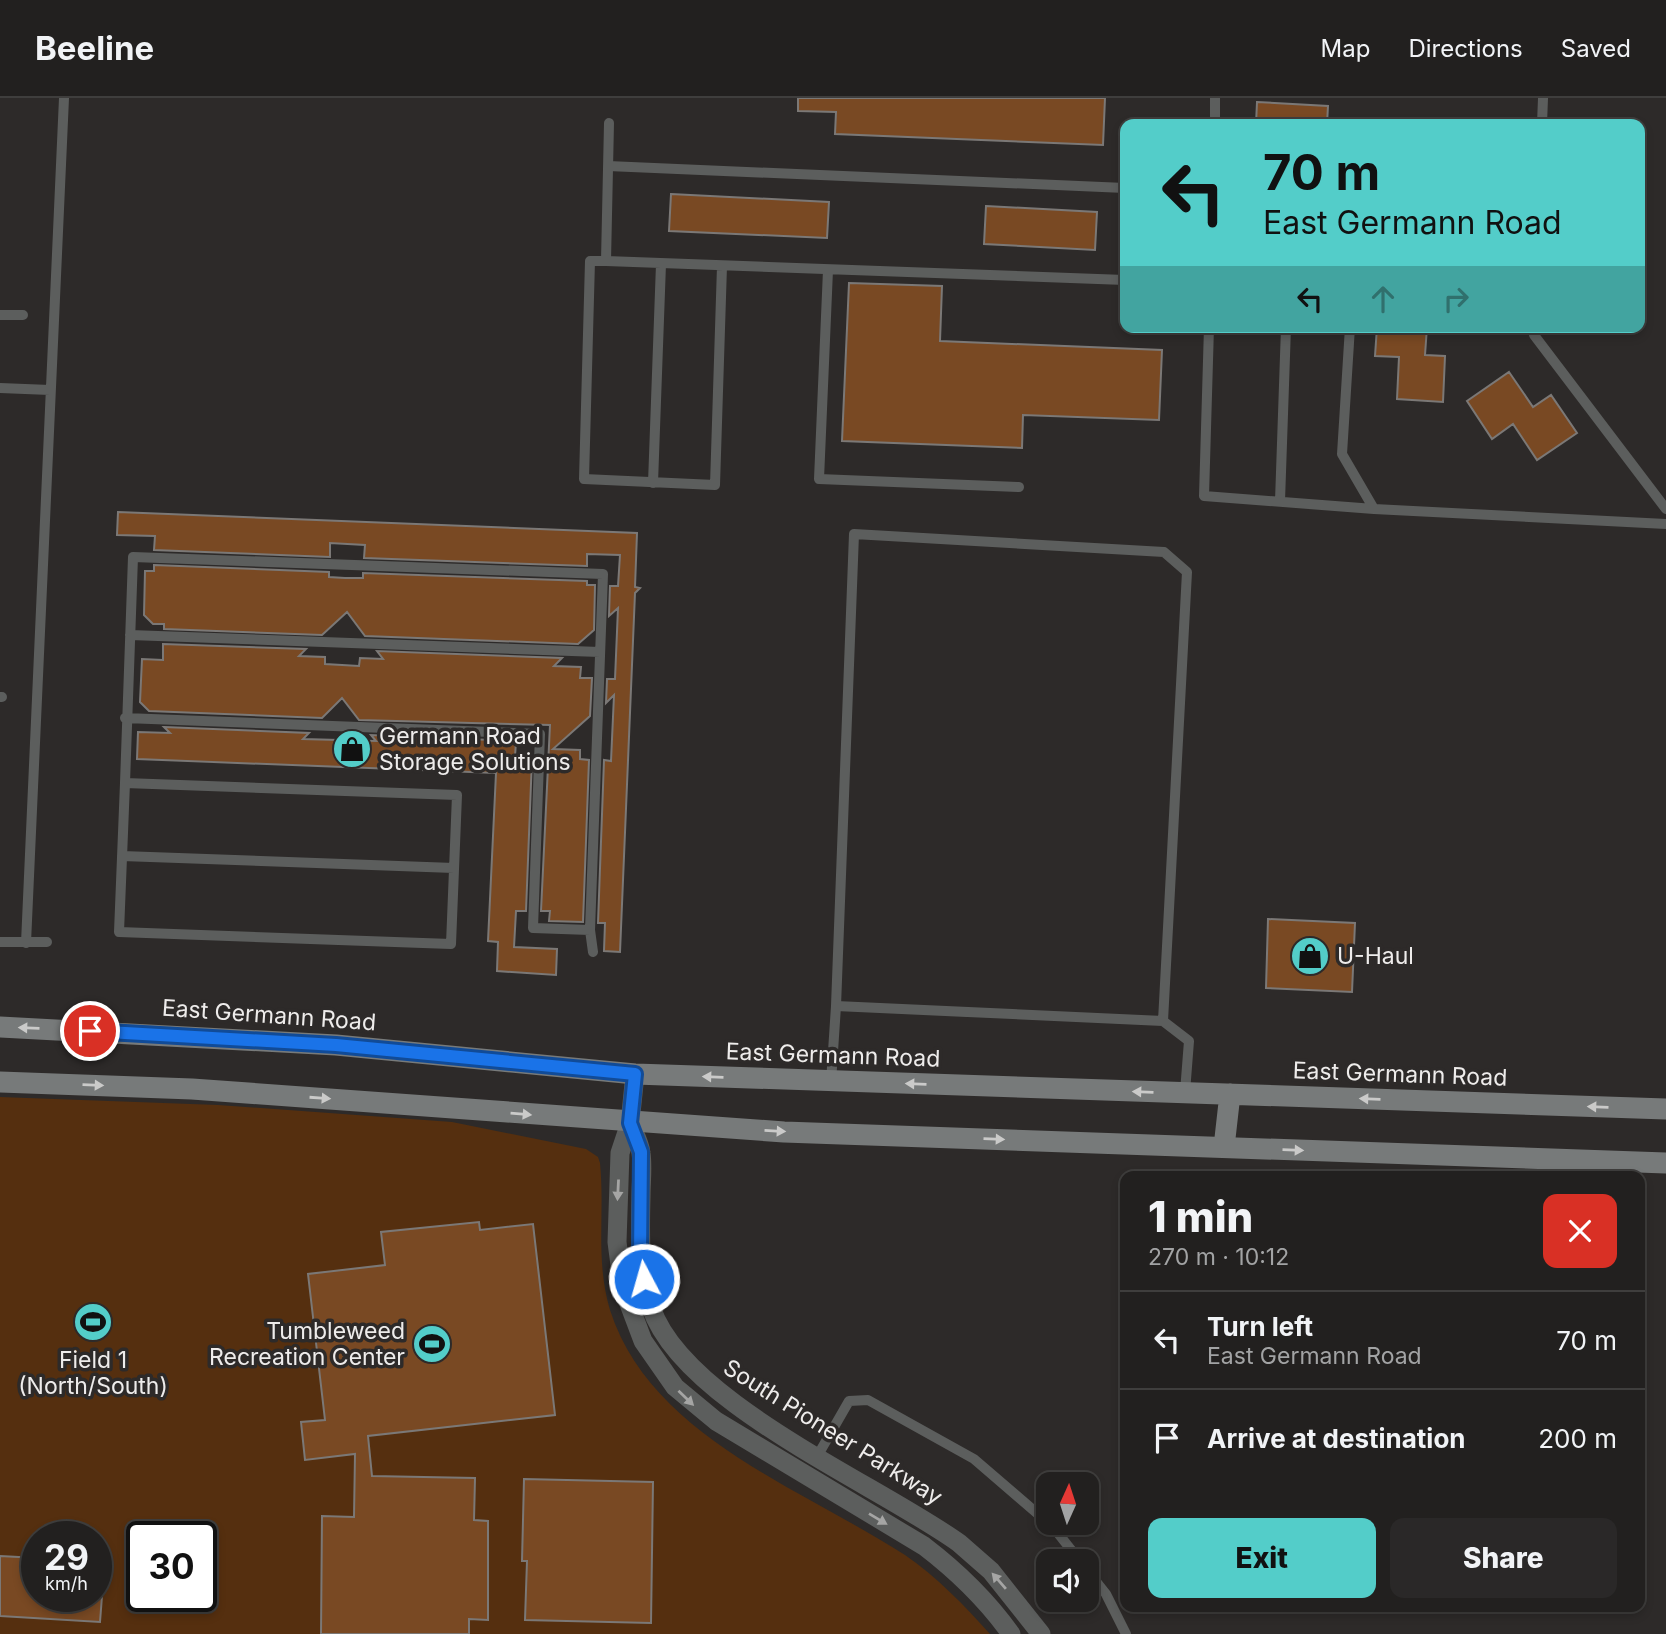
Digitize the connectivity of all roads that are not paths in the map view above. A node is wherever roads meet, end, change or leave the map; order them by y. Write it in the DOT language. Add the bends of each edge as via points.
graph roads {
  1 [pos="64,98"];
  2 [pos="1216,98"];
  3 [pos="1543,98"];
  4 [pos="1215,119"];
  5 [pos="1542,119"];
  6 [pos="610,123"];
  7 [pos="608,166"];
  8 [pos="1120,188"];
  9 [pos="606,261"];
  10 [pos="661,264"];
  11 [pos="722,265"];
  12 [pos="828,270"];
  13 [pos="1120,280"];
  14 [pos="0,315"];
  15 [pos="23,315"];
  16 [pos="1209,333"];
  17 [pos="1286,333"];
  18 [pos="1350,333"];
  19 [pos="1534,333"];
  20 [pos="0,388"];
  21 [pos="50,390"];
  22 [pos="653,483"];
  23 [pos="1019,487"];
  24 [pos="1280,500"];
  25 [pos="1374,509"];
  26 [pos="1666,509"];
  27 [pos="1666,524"];
  28 [pos="130,635"];
  29 [pos="600,652"];
  30 [pos="125,719"];
  31 [pos="124,783"];
  32 [pos="122,856"];
  33 [pos="454,867"];
  34 [pos="590,930"];
  35 [pos="0,942"];
  36 [pos="47,942"];
  37 [pos="26,943"];
  38 [pos="593,952"];
  39 [pos="836,1006"];
  40 [pos="1163,1021"];
  41 [pos="0,1027"];
  42 [pos="635,1074"];
  43 [pos="0,1082"];
  44 [pos="831,1082"];
  45 [pos="1185,1093"];
  46 [pos="1230,1094"];
  47 [pos="1666,1110"];
  48 [pos="630,1123"];
  49 [pos="1224,1147"];
  50 [pos="1666,1163"];
  51 [pos="818,1455"];
  52 [pos="806,1475"];
  53 [pos="1070,1549"];
  54 [pos="1099,1585"];
  55 [pos="1011,1634"];
  56 [pos="1041,1634"];
  57 [pos="1126,1634"];
  1 -- 21 [label="lane"];
  2 -- 4 [label="lane"];
  3 -- 5 [label="lane"];
  6 -- 7 [label="lane"];
  7 -- 8 [label="lane"];
  7 -- 9 [label="lane"];
  9 -- 10 [label="lane"];
  9 -- 22 [label="lane" via="590,261 584,479"];
  10 -- 11 [label="lane"];
  10 -- 22 [label="lane"];
  11 -- 12 [label="lane"];
  11 -- 22 [label="lane" via="715,485"];
  12 -- 13 [label="lane"];
  12 -- 23 [label="lane" via="820,479"];
  14 -- 15 [label="lane"];
  16 -- 24 [label="lane" via="1204,496"];
  17 -- 24 [label="lane"];
  18 -- 25 [label="lane" via="1342,454"];
  19 -- 26 [label="lane"];
  20 -- 21 [label="lane"];
  21 -- 37 [label="lane"];
  24 -- 25 [label="lane"];
  25 -- 27 [label="lane"];
  28 -- 29 [label="lane"];
  28 -- 29 [label="lane" via="133,557 603,574"];
  28 -- 30 [label="lane"];
  29 -- 34 [label="lane"];
  30 -- 31 [label="lane"];
  30 -- 34 [label="lane" via="540,734 533,928"];
  31 -- 32 [label="lane"];
  31 -- 33 [label="lane" via="457,795"];
  32 -- 33 [label="lane"];
  32 -- 33 [label="lane" via="119,932 451,944"];
  34 -- 38 [label="lane"];
  35 -- 37 [label="lane"];
  36 -- 37 [label="lane"];
  39 -- 40 [label="lane"];
  39 -- 40 [label="lane" via="854,534 1164,552 1186,572"];
  39 -- 44 [label="lane"];
  40 -- 45 [label="lane" via="1189,1041"];
  42 -- 41 [label="main road, East Germann Road, one-way" via="323,1044"];
  44 -- 42 [label="main road, East Germann Road, one-way"];
  42 -- 48 [label="street, South Pioneer Parkway"];
  43 -- 48 [label="main road, one-way" via="192,1089"];
  45 -- 44 [label="main road, East Germann Road, one-way"];
  45 -- 46 [label="main road, East Germann Road"];
  47 -- 46 [label="main road, East Germann Road, one-way"];
  46 -- 49 [label="main road"];
  48 -- 49 [label="main road, one-way"];
  48 -- 51 [label="street, South Pioneer Parkway" via="641,1152 640,1258 652,1309 663,1332 718,1393"];
  48 -- 52 [label="street, South Pioneer Parkway, one-way" via="620,1153 617,1242 623,1288 643,1341 675,1387 694,1405"];
  49 -- 50 [label="main road, one-way"];
  51 -- 52 [label="street"];
  51 -- 53 [label="lane" via="849,1401 868,1399 974,1459 1053,1527"];
  56 -- 51 [label="street, South Pioneer Parkway, one-way" via="991,1571 959,1543"];
  52 -- 55 [label="street, South Pioneer Parkway, one-way" via="941,1559 969,1583"];
  54 -- 57 [label="lane"];
}
